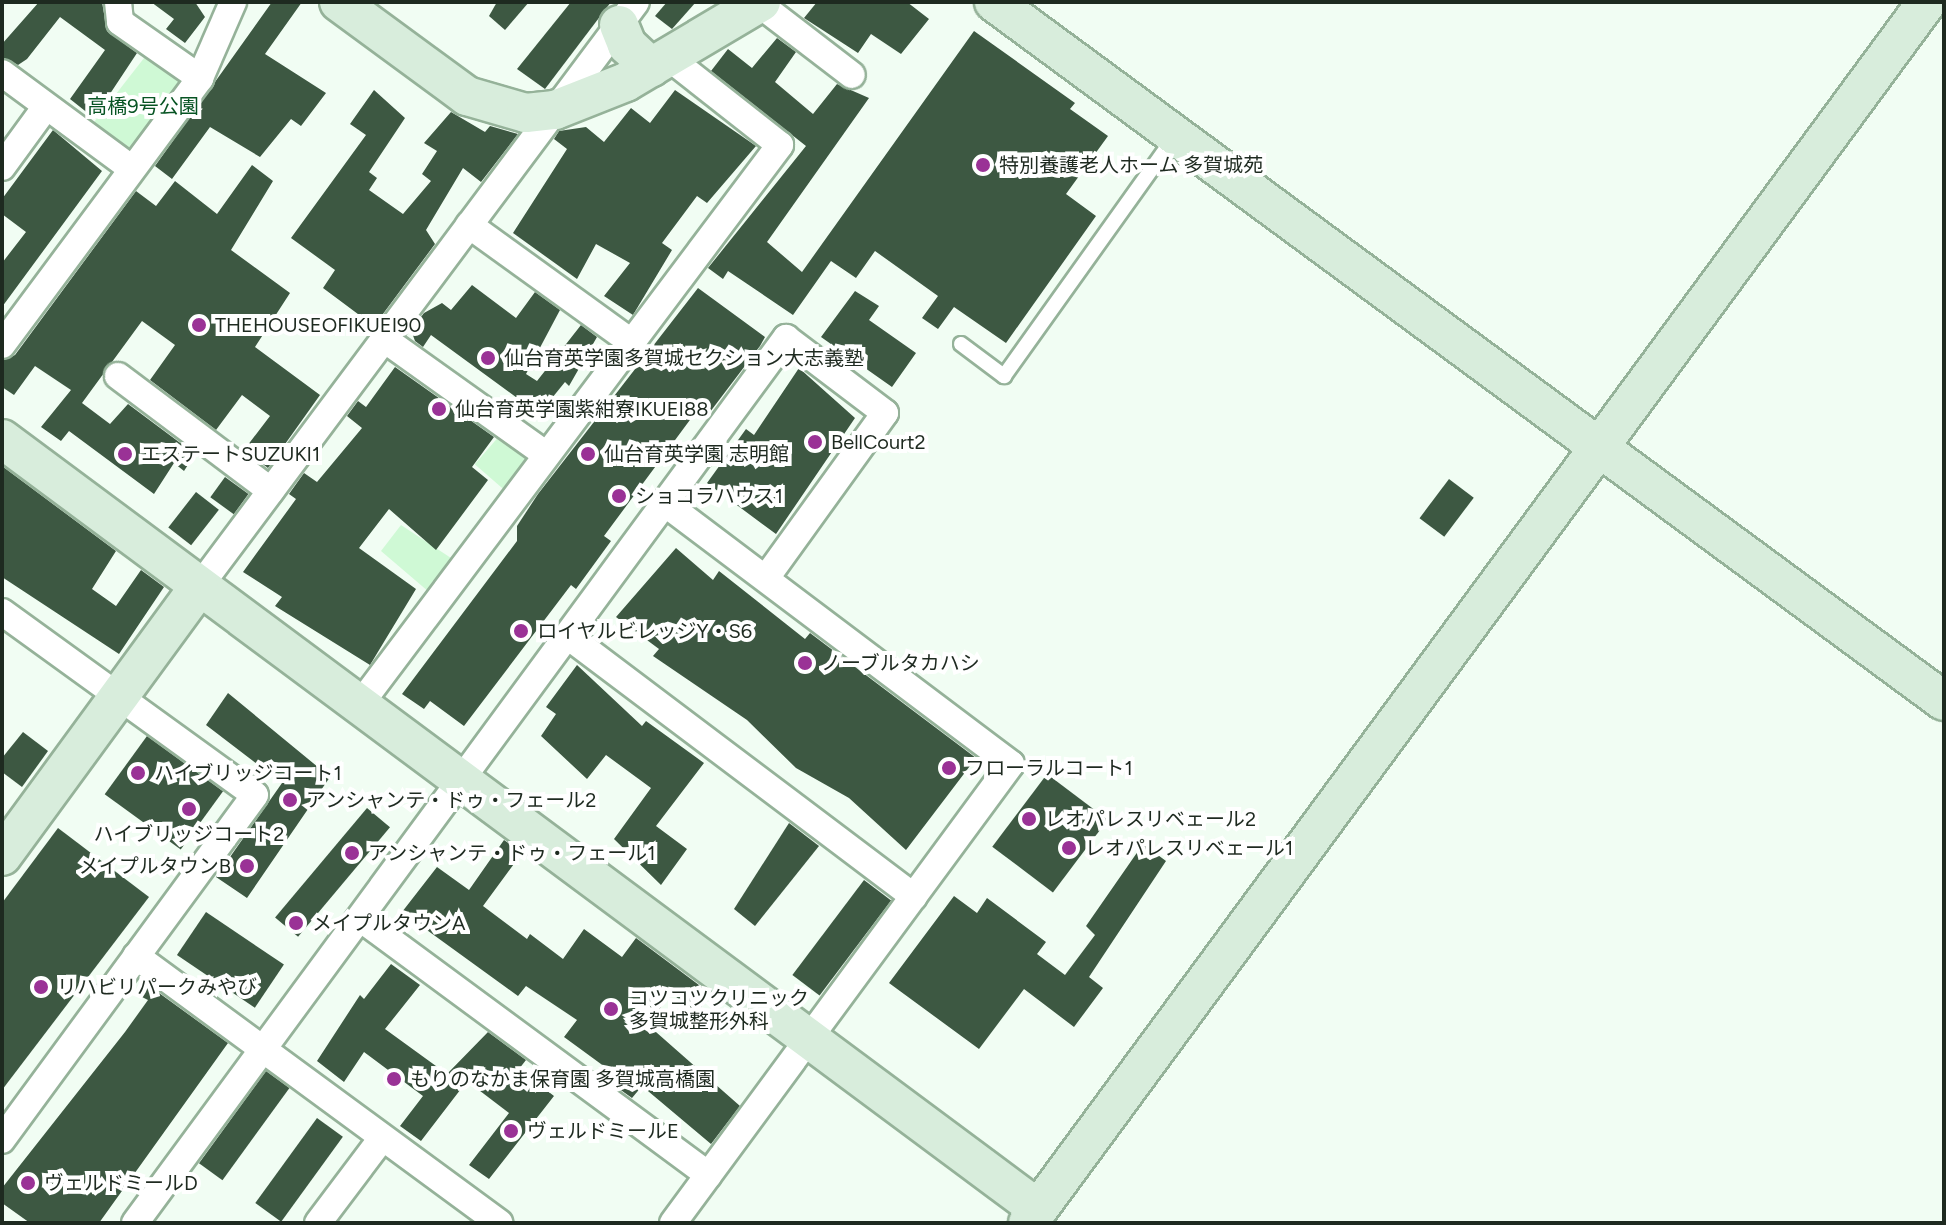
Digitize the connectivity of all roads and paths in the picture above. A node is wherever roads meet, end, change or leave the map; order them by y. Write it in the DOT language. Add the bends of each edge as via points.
graph roads {
  1 [pos="118,2"];
  2 [pos="233,2"];
  3 [pos="339,2"];
  4 [pos="994,2"];
  5 [pos="1927,2"];
  6 [pos="759,3"];
  7 [pos="628,13"];
  8 [pos="660,62"];
  9 [pos="2,73"];
  10 [pos="852,75"];
  11 [pos="200,78"];
  12 [pos="45,108"];
  13 [pos="555,110"];
  14 [pos="1178,132"];
  15 [pos="2,167"];
  16 [pos="131,168"];
  17 [pos="469,225"];
  18 [pos="384,339"];
  19 [pos="630,341"];
  20 [pos="961,344"];
  21 [pos="2,345"];
  22 [pos="118,376"];
  23 [pos="2,439"];
  24 [pos="1602,446"];
  25 [pos="544,453"];
  26 [pos="271,491"];
  27 [pos="666,504"];
  28 [pos="766,578"];
  29 [pos="199,587"];
  30 [pos="5,621"];
  31 [pos="568,636"];
  32 [pos="121,696"];
  33 [pos="1944,701"];
  34 [pos="361,703"];
  35 [pos="462,780"];
  36 [pos="2,856"];
  37 [pos="914,897"];
  38 [pos="360,918"];
  39 [pos="136,956"];
  40 [pos="811,1034"];
  41 [pos="261,1049"];
  42 [pos="382,1138"];
  43 [pos="2,1140"];
  44 [pos="709,1175"];
  45 [pos="1033,1216"];
  46 [pos="497,1222"];
  47 [pos="135,1223"];
  48 [pos="318,1223"];
  49 [pos="673,1223"];
  1 -- 11 [label="street" via="120,22"];
  2 -- 11 [label="street"];
  3 -- 13 [label="street" via="467,96 526,113"];
  4 -- 14 [label="street"];
  5 -- 24 [label="street"];
  6 -- 8 [label="street"];
  6 -- 10 [label="street"];
  7 -- 8 [label="street" via="627,45"];
  7 -- 13 [label="street"];
  8 -- 13 [label="street"];
  8 -- 19 [label="street" via="780,145"];
  9 -- 12 [label="street"];
  11 -- 16 [label="street"];
  12 -- 15 [label="street"];
  12 -- 16 [label="street"];
  13 -- 17 [label="street"];
  14 -- 20 [label="lane" via="1004,376"];
  14 -- 24 [label="street"];
  16 -- 21 [label="street"];
  17 -- 18 [label="street"];
  17 -- 19 [label="street"];
  18 -- 25 [label="street"];
  18 -- 26 [label="street"];
  19 -- 25 [label="street"];
  22 -- 26 [label="street"];
  23 -- 29 [label="street"];
  24 -- 33 [label="street"];
  24 -- 45 [label="street"];
  25 -- 34 [label="street"];
  26 -- 29 [label="street"];
  27 -- 28 [label="street"];
  27 -- 28 [label="street" via="786,338 885,413"];
  27 -- 31 [label="street"];
  28 -- 37 [label="street" via="1011,764"];
  29 -- 32 [label="street"];
  29 -- 34 [label="street"];
  30 -- 32 [label="street"];
  31 -- 35 [label="street"];
  31 -- 37 [label="street"];
  32 -- 36 [label="street"];
  32 -- 39 [label="street" via="255,795"];
  34 -- 35 [label="street"];
  35 -- 38 [label="street"];
  35 -- 40 [label="street"];
  37 -- 40 [label="street"];
  38 -- 41 [label="street"];
  38 -- 44 [label="street"];
  39 -- 41 [label="street"];
  39 -- 43 [label="street"];
  40 -- 44 [label="street"];
  40 -- 45 [label="street"];
  41 -- 42 [label="street"];
  41 -- 47 [label="street"];
  42 -- 46 [label="street"];
  42 -- 48 [label="street"];
  44 -- 49 [label="street"];
}
